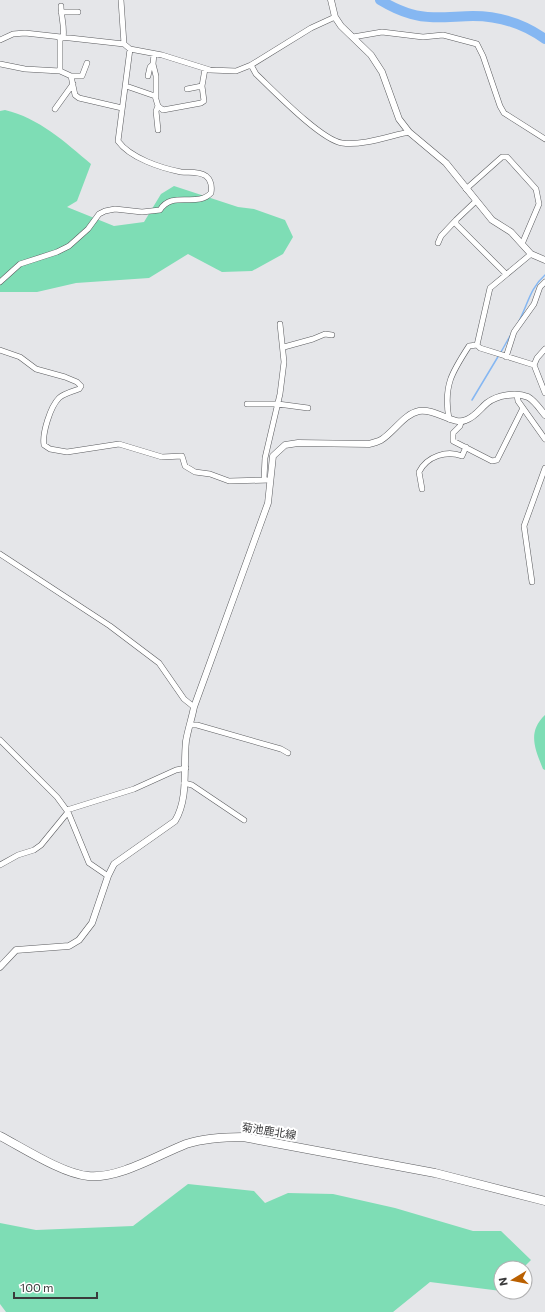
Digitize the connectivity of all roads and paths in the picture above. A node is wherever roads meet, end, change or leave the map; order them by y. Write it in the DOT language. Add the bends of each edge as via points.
graph roads {
  1 [pos="121,0"];
  2 [pos="331,0"];
  3 [pos="78,12"];
  4 [pos="335,17"];
  5 [pos="353,37"];
  6 [pos="61,38"];
  7 [pos="0,40"];
  8 [pos="124,44"];
  9 [pos="130,49"];
  10 [pos="154,54"];
  11 [pos="86,63"];
  12 [pos="0,64"];
  13 [pos="153,64"];
  14 [pos="251,66"];
  15 [pos="206,69"];
  16 [pos="60,71"];
  17 [pos="72,76"];
  18 [pos="148,76"];
  19 [pos="73,84"];
  20 [pos="126,86"];
  21 [pos="202,86"];
  22 [pos="188,89"];
  23 [pos="156,99"];
  24 [pos="158,106"];
  25 [pos="122,108"];
  26 [pos="55,109"];
  27 [pos="158,130"];
  28 [pos="409,132"];
  29 [pos="545,139"];
  30 [pos="466,189"];
  31 [pos="476,201"];
  32 [pos="456,220"];
  33 [pos="438,243"];
  34 [pos="522,244"];
  35 [pos="531,254"];
  36 [pos="545,260"];
  37 [pos="505,274"];
  38 [pos="0,282"];
  39 [pos="545,282"];
  40 [pos="280,324"];
  41 [pos="332,335"];
  42 [pos="477,345"];
  43 [pos="284,347"];
  44 [pos="545,349"];
  45 [pos="0,350"];
  46 [pos="506,357"];
  47 [pos="534,365"];
  48 [pos="545,393"];
  49 [pos="517,395"];
  50 [pos="247,404"];
  51 [pos="278,404"];
  52 [pos="308,408"];
  53 [pos="523,408"];
  54 [pos="545,415"];
  55 [pos="449,418"];
  56 [pos="461,422"];
  57 [pos="545,439"];
  58 [pos="466,447"];
  59 [pos="545,468"];
  60 [pos="267,480"];
  61 [pos="422,489"];
  62 [pos="0,554"];
  63 [pos="532,582"];
  64 [pos="194,707"];
  65 [pos="190,725"];
  66 [pos="0,740"];
  67 [pos="288,754"];
  68 [pos="186,768"];
  69 [pos="184,783"];
  70 [pos="68,811"];
  71 [pos="244,820"];
  72 [pos="0,865"];
  73 [pos="108,876"];
  74 [pos="0,968"];
  75 [pos="0,1136"];
  76 [pos="545,1201"];
  1 -- 8 [label="street"];
  2 -- 4 [label="street"];
  3 -- 6 [label="street" via="61,9 64,30"];
  4 -- 5 [label="street"];
  4 -- 14 [label="street" via="311,28"];
  5 -- 28 [label="street" via="371,55 382,72 399,119"];
  5 -- 29 [label="street" via="382,32 443,35 477,44 504,113"];
  6 -- 7 [label="street" via="25,33 13,34"];
  6 -- 8 [label="street"];
  6 -- 16 [label="street"];
  8 -- 9 [label="street"];
  9 -- 10 [label="street"];
  9 -- 20 [label="street"];
  10 -- 13 [label="street"];
  10 -- 15 [label="street"];
  11 -- 17 [label="street" via="82,76"];
  12 -- 16 [label="street" via="25,69"];
  13 -- 18 [label="street"];
  13 -- 23 [label="street"];
  14 -- 15 [label="street" via="236,71"];
  14 -- 28 [label="street" via="256,74 307,122 335,142 369,141"];
  15 -- 21 [label="street"];
  16 -- 17 [label="street"];
  17 -- 19 [label="street"];
  19 -- 25 [label="street" via="75,95 79,98"];
  19 -- 26 [label="street"];
  20 -- 23 [label="street" via="155,96"];
  20 -- 25 [label="street"];
  21 -- 22 [label="street"];
  21 -- 24 [label="street" via="204,101 201,103 163,110"];
  23 -- 24 [label="street"];
  24 -- 27 [label="street"];
  25 -- 38 [label="street" via="118,140 121,145 155,166 183,172 198,172 210,181 211,193 204,198 169,200 160,210 106,211 99,214 88,229 69,246 20,264"];
  28 -- 30 [label="street" via="446,164"];
  30 -- 31 [label="street"];
  30 -- 34 [label="street" via="502,157 507,157 536,189 539,204"];
  31 -- 32 [label="street"];
  31 -- 34 [label="street" via="492,220 511,232"];
  32 -- 33 [label="street"];
  32 -- 37 [label="street" via="456,224"];
  34 -- 35 [label="street"];
  35 -- 36 [label="street"];
  35 -- 37 [label="street"];
  37 -- 42 [label="street" via="490,288"];
  39 -- 46 [label="street" via="540,287 534,304 514,332"];
  40 -- 43 [label="street"];
  41 -- 43 [label="street" via="325,334"];
  42 -- 46 [label="street"];
  42 -- 55 [label="street" via="469,346 451,377 446,398"];
  43 -- 51 [label="street"];
  44 -- 47 [label="street"];
  45 -- 60 [label="street" via="20,357 36,369 65,377 81,386 59,398 50,414 43,436 44,445 50,449 67,452 119,444 162,457 182,456 184,466 195,472 229,481"];
  46 -- 47 [label="street"];
  47 -- 48 [label="street"];
  49 -- 53 [label="street"];
  49 -- 54 [label="street" via="528,397"];
  49 -- 56 [label="street" via="498,397 487,403 481,411"];
  50 -- 51 [label="street"];
  51 -- 52 [label="street"];
  51 -- 60 [label="street" via="265,458"];
  53 -- 57 [label="street"];
  53 -- 58 [label="street" via="497,460 492,461"];
  55 -- 56 [label="street"];
  55 -- 60 [label="street" via="429,411 419,411 410,414 380,440 369,444 285,445 273,456"];
  56 -- 58 [label="street" via="452,439"];
  58 -- 61 [label="street" via="462,456 454,453 431,458 419,472"];
  59 -- 63 [label="street" via="524,526"];
  60 -- 64 [label="street" via="268,503"];
  62 -- 64 [label="street" via="110,626 160,663 184,699"];
  64 -- 65 [label="street"];
  65 -- 67 [label="street" via="281,749"];
  65 -- 68 [label="street" via="186,742"];
  66 -- 70 [label="street"];
  68 -- 69 [label="street"];
  68 -- 70 [label="street"];
  69 -- 71 [label="street" via="192,785"];
  69 -- 73 [label="street" via="179,814 175,821 114,864"];
  70 -- 72 [label="street" via="41,845"];
  70 -- 73 [label="street" via="89,863"];
  73 -- 74 [label="street" via="92,924 79,940 69,946 16,950"];
  75 -- 76 [label="main road, 菊池鹿北線" via="57,1166 88,1176 108,1174 200,1141 243,1137 435,1173"];
}
